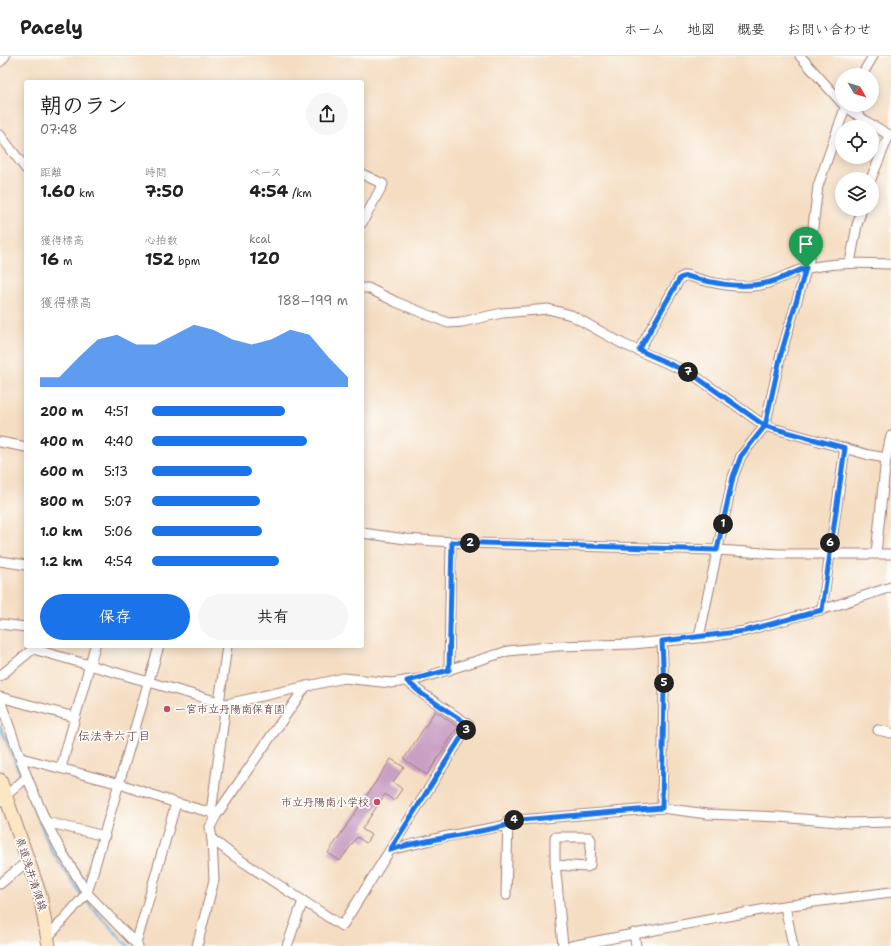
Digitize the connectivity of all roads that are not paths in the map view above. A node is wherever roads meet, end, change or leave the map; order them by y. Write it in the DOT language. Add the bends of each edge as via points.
graph roads {
  1 [pos="4,56"];
  2 [pos="800,56"];
  3 [pos="873,56"];
  4 [pos="0,62"];
  5 [pos="866,68"];
  6 [pos="835,95"];
  7 [pos="842,112"];
  8 [pos="855,112"];
  9 [pos="890,135"];
  10 [pos="0,136"];
  11 [pos="24,166"];
  12 [pos="874,172"];
  13 [pos="364,175"];
  14 [pos="860,216"];
  15 [pos="364,219"];
  16 [pos="850,263"];
  17 [pos="891,264"];
  18 [pos="806,268"];
  19 [pos="364,288"];
  20 [pos="639,350"];
  21 [pos="765,426"];
  22 [pos="891,436"];
  23 [pos="0,442"];
  24 [pos="24,447"];
  25 [pos="845,448"];
  26 [pos="886,458"];
  27 [pos="364,533"];
  28 [pos="452,542"];
  29 [pos="717,550"];
  30 [pos="829,553"];
  31 [pos="876,554"];
  32 [pos="891,554"];
  33 [pos="0,561"];
  34 [pos="24,565"];
  35 [pos="891,587"];
  36 [pos="822,610"];
  37 [pos="0,624"];
  38 [pos="24,627"];
  39 [pos="699,637"];
  40 [pos="662,641"];
  41 [pos="33,648"];
  42 [pos="94,648"];
  43 [pos="158,648"];
  44 [pos="227,648"];
  45 [pos="90,665"];
  46 [pos="449,670"];
  47 [pos="0,676"];
  48 [pos="407,681"];
  49 [pos="148,683"];
  50 [pos="306,686"];
  51 [pos="0,697"];
  52 [pos="0,700"];
  53 [pos="223,703"];
  54 [pos="75,717"];
  55 [pos="878,730"];
  56 [pos="891,733"];
  57 [pos="21,758"];
  58 [pos="61,768"];
  59 [pos="0,780"];
  60 [pos="24,780"];
  61 [pos="120,784"];
  62 [pos="3,799"];
  63 [pos="176,803"];
  64 [pos="662,808"];
  65 [pos="214,813"];
  66 [pos="46,822"];
  67 [pos="891,822"];
  68 [pos="508,825"];
  69 [pos="105,836"];
  70 [pos="212,839"];
  71 [pos="390,850"];
  72 [pos="28,861"];
  73 [pos="556,865"];
  74 [pos="0,883"];
  75 [pos="891,892"];
  76 [pos="506,895"];
  77 [pos="84,896"];
  78 [pos="304,901"];
  79 [pos="785,906"];
  80 [pos="634,933"];
  81 [pos="49,941"];
  82 [pos="137,945"];
  83 [pos="197,946"];
  84 [pos="287,946"];
  85 [pos="563,946"];
  86 [pos="571,946"];
  87 [pos="636,946"];
  88 [pos="793,946"];
  1 -- 4 [label="street"];
  2 -- 6 [label="street"];
  3 -- 5 [label="street"];
  7 -- 18 [label="street" via="818,186"];
  8 -- 9 [label="street"];
  9 -- 12 [label="street"];
  10 -- 11 [label="street"];
  13 -- 15 [label="street" via="383,184"];
  14 -- 16 [label="street"];
  16 -- 17 [label="street"];
  16 -- 18 [label="street" via="832,263"];
  18 -- 20 [label="street" via="766,283 734,286 709,283 686,276 680,278"];
  18 -- 21 [label="street" via="781,354"];
  19 -- 20 [label="street" via="448,323 502,313 548,309 571,315"];
  20 -- 21 [label="street" via="692,374"];
  21 -- 25 [label="street"];
  21 -- 29 [label="street" via="741,456 733,477"];
  22 -- 26 [label="street"];
  23 -- 24 [label="street"];
  25 -- 26 [label="street"];
  25 -- 30 [label="street"];
  26 -- 31 [label="street"];
  27 -- 28 [label="street"];
  28 -- 29 [label="street"];
  28 -- 46 [label="street"];
  29 -- 30 [label="street" via="778,554"];
  29 -- 39 [label="street"];
  30 -- 31 [label="street"];
  30 -- 36 [label="street"];
  31 -- 32 [label="street"];
  33 -- 34 [label="street"];
  35 -- 36 [label="street"];
  36 -- 39 [label="street" via="745,631"];
  37 -- 38 [label="street"];
  39 -- 40 [label="street"];
  40 -- 46 [label="street" via="508,651"];
  40 -- 64 [label="street"];
  41 -- 45 [label="street"];
  41 -- 47 [label="street"];
  42 -- 45 [label="street"];
  43 -- 49 [label="street"];
  44 -- 53 [label="street"];
  45 -- 49 [label="street"];
  45 -- 54 [label="street"];
  46 -- 48 [label="street"];
  48 -- 50 [label="street" via="392,683 344,678"];
  48 -- 71 [label="street" via="469,725"];
  49 -- 53 [label="street"];
  49 -- 61 [label="street"];
  50 -- 53 [label="street"];
  50 -- 65 [label="street"];
  51 -- 54 [label="street"];
  52 -- 57 [label="street"];
  53 -- 65 [label="street"];
  54 -- 58 [label="street"];
  55 -- 56 [label="street"];
  57 -- 58 [label="street"];
  57 -- 60 [label="street"];
  58 -- 61 [label="street"];
  59 -- 62 [label="main road, 県道浅井清須線"];
  60 -- 62 [label="street"];
  60 -- 66 [label="street"];
  61 -- 63 [label="street"];
  61 -- 69 [label="street"];
  62 -- 72 [label="main road, 県道浅井清須線"];
  63 -- 65 [label="street"];
  63 -- 82 [label="street"];
  64 -- 67 [label="street" via="706,814 849,823"];
  64 -- 68 [label="street" via="508,821"];
  65 -- 70 [label="street" via="210,827"];
  66 -- 69 [label="street"];
  66 -- 77 [label="street"];
  68 -- 71 [label="street"];
  68 -- 76 [label="street"];
  69 -- 77 [label="street"];
  70 -- 78 [label="street"];
  70 -- 83 [label="street" via="214,880"];
  71 -- 78 [label="street" via="342,926"];
  72 -- 74 [label="street"];
  72 -- 81 [label="main road, 県道浅井清須線" via="40,895"];
  73 -- 73 [label="street" via="555,837 589,837 590,865"];
  73 -- 85 [label="street"];
  75 -- 79 [label="street"];
  77 -- 81 [label="street"];
  77 -- 82 [label="street"];
  78 -- 84 [label="street"];
  79 -- 80 [label="street"];
  79 -- 88 [label="street"];
  80 -- 86 [label="street"];
  80 -- 87 [label="street"];
}
